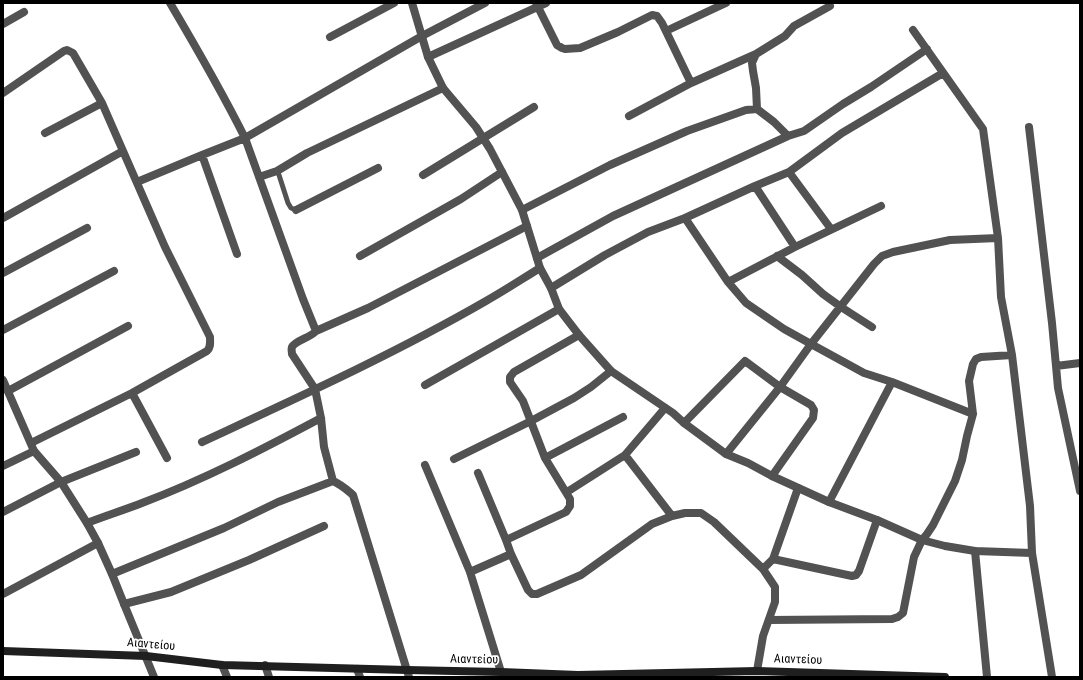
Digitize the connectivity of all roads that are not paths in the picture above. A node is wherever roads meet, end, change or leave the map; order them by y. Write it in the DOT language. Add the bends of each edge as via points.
graph roads {
  1 [pos="170,3"];
  2 [pos="394,3"];
  3 [pos="412,3"];
  4 [pos="486,3"];
  5 [pos="546,3"];
  6 [pos="726,3"];
  7 [pos="537,5"];
  8 [pos="830,6"];
  9 [pos="24,12"];
  10 [pos="3,24"];
  11 [pos="913,30"];
  12 [pos="666,31"];
  13 [pos="422,36"];
  14 [pos="330,37"];
  15 [pos="927,49"];
  16 [pos="756,54"];
  17 [pos="428,57"];
  18 [pos="943,73"];
  19 [pos="691,83"];
  20 [pos="443,88"];
  21 [pos="3,92"];
  22 [pos="102,103"];
  23 [pos="534,107"];
  24 [pos="757,109"];
  25 [pos="629,116"];
  26 [pos="1029,127"];
  27 [pos="46,133"];
  28 [pos="788,136"];
  29 [pos="245,138"];
  30 [pos="483,138"];
  31 [pos="123,151"];
  32 [pos="202,155"];
  33 [pos="378,168"];
  34 [pos="277,171"];
  35 [pos="502,172"];
  36 [pos="790,172"];
  37 [pos="423,174"];
  38 [pos="259,177"];
  39 [pos="137,182"];
  40 [pos="755,186"];
  41 [pos="881,206"];
  42 [pos="296,210"];
  43 [pos="522,210"];
  44 [pos="3,218"];
  45 [pos="685,218"];
  46 [pos="527,226"];
  47 [pos="87,228"];
  48 [pos="831,229"];
  49 [pos="998,238"];
  50 [pos="795,247"];
  51 [pos="237,254"];
  52 [pos="360,256"];
  53 [pos="777,256"];
  54 [pos="537,258"];
  55 [pos="540,268"];
  56 [pos="114,271"];
  57 [pos="3,273"];
  58 [pos="728,282"];
  59 [pos="551,288"];
  60 [pos="841,307"];
  61 [pos="559,309"];
  62 [pos="128,326"];
  63 [pos="872,327"];
  64 [pos="3,330"];
  65 [pos="316,331"];
  66 [pos="579,335"];
  67 [pos="811,344"];
  68 [pos="1012,355"];
  69 [pos="1080,363"];
  70 [pos="1056,366"];
  71 [pos="611,372"];
  72 [pos="3,380"];
  73 [pos="892,382"];
  74 [pos="425,385"];
  75 [pos="780,387"];
  76 [pos="315,389"];
  77 [pos="8,391"];
  78 [pos="132,393"];
  79 [pos="665,408"];
  80 [pos="973,414"];
  81 [pos="623,417"];
  82 [pos="321,418"];
  83 [pos="531,421"];
  84 [pos="684,423"];
  85 [pos="202,442"];
  86 [pos="33,447"];
  87 [pos="136,452"];
  88 [pos="726,454"];
  89 [pos="625,455"];
  90 [pos="167,458"];
  91 [pos="454,458"];
  92 [pos="545,458"];
  93 [pos="425,465"];
  94 [pos="3,466"];
  95 [pos="478,473"];
  96 [pos="772,476"];
  97 [pos="333,481"];
  98 [pos="61,482"];
  99 [pos="798,488"];
  100 [pos="1080,491"];
  101 [pos="567,492"];
  102 [pos="829,502"];
  103 [pos="3,512"];
  104 [pos="672,516"];
  105 [pos="877,520"];
  106 [pos="87,523"];
  107 [pos="324,526"];
  108 [pos="506,540"];
  109 [pos="922,540"];
  110 [pos="98,543"];
  111 [pos="975,551"];
  112 [pos="511,554"];
  113 [pos="1032,554"];
  114 [pos="773,559"];
  115 [pos="763,569"];
  116 [pos="470,572"];
  117 [pos="112,574"];
  118 [pos="3,594"];
  119 [pos="124,604"];
  120 [pos="769,620"];
  121 [pos="3,651"];
  122 [pos="146,656"];
  123 [pos="222,664"];
  124 [pos="265,665"];
  125 [pos="357,669"];
  126 [pos="757,671"];
  127 [pos="501,672"];
  128 [pos="408,674"];
  129 [pos="462,674"];
  130 [pos="578,676"];
  131 [pos="623,676"];
  132 [pos="154,677"];
  133 [pos="227,677"];
  134 [pos="269,677"];
  135 [pos="360,677"];
  136 [pos="946,677"];
  137 [pos="987,677"];
  138 [pos="1052,677"];
  1 -- 29 [label="street"];
  2 -- 14 [label="street"];
  3 -- 13 [label="street"];
  4 -- 13 [label="street"];
  5 -- 7 [label="street"];
  6 -- 12 [label="street"];
  7 -- 12 [label="street" via="557,45 565,49 580,48 652,15 657,16"];
  7 -- 17 [label="street"];
  8 -- 16 [label="street" via="794,26 785,36"];
  9 -- 10 [label="street"];
  11 -- 15 [label="street"];
  12 -- 19 [label="street"];
  13 -- 17 [label="street"];
  13 -- 29 [label="street"];
  15 -- 18 [label="street"];
  15 -- 28 [label="street" via="804,131"];
  16 -- 19 [label="street"];
  16 -- 24 [label="street" via="752,67"];
  17 -- 20 [label="street"];
  18 -- 36 [label="street" via="842,133"];
  18 -- 49 [label="street" via="983,129"];
  19 -- 25 [label="street"];
  20 -- 30 [label="street"];
  20 -- 34 [label="street" via="308,153"];
  21 -- 22 [label="street" via="67,50 73,53"];
  22 -- 27 [label="street"];
  22 -- 31 [label="street"];
  23 -- 30 [label="street"];
  24 -- 28 [label="street"];
  24 -- 43 [label="street" via="746,110 687,131 610,164"];
  26 -- 70 [label="street"];
  28 -- 54 [label="street" via="612,216"];
  29 -- 32 [label="street"];
  29 -- 38 [label="street"];
  30 -- 35 [label="street"];
  30 -- 37 [label="street"];
  31 -- 39 [label="street"];
  31 -- 44 [label="street"];
  32 -- 39 [label="street"];
  32 -- 51 [label="street"];
  33 -- 42 [label="street"];
  34 -- 38 [label="street"];
  34 -- 42 [label="lane" via="288,203"];
  35 -- 43 [label="street"];
  35 -- 52 [label="street" via="461,199"];
  36 -- 40 [label="street"];
  36 -- 48 [label="street"];
  38 -- 65 [label="street" via="302,299"];
  39 -- 78 [label="street" via="165,247 210,337 210,345 207,351"];
  40 -- 45 [label="street"];
  40 -- 50 [label="street"];
  41 -- 48 [label="street"];
  43 -- 46 [label="street"];
  45 -- 58 [label="street"];
  45 -- 59 [label="street" via="648,232 604,255"];
  46 -- 54 [label="street"];
  46 -- 65 [label="street" via="368,308"];
  47 -- 57 [label="street"];
  48 -- 50 [label="street"];
  49 -- 60 [label="street" via="950,240 882,256"];
  49 -- 68 [label="street" via="1001,297"];
  50 -- 53 [label="street"];
  53 -- 58 [label="street"];
  53 -- 60 [label="street"];
  54 -- 55 [label="street"];
  55 -- 59 [label="street"];
  55 -- 76 [label="street" via="434,330"];
  56 -- 64 [label="street"];
  58 -- 67 [label="street" via="746,303"];
  59 -- 61 [label="street"];
  60 -- 63 [label="street"];
  60 -- 67 [label="street"];
  61 -- 66 [label="street"];
  61 -- 74 [label="street"];
  62 -- 77 [label="street"];
  65 -- 76 [label="street" via="298,342 291,350"];
  66 -- 71 [label="street"];
  66 -- 83 [label="street" via="514,372 510,377 510,382 523,401"];
  67 -- 73 [label="street" via="864,373"];
  67 -- 75 [label="street"];
  68 -- 80 [label="street" via="976,359 969,381"];
  68 -- 113 [label="street" via="1030,506"];
  69 -- 70 [label="street"];
  70 -- 100 [label="street" via="1058,388"];
  71 -- 79 [label="street"];
  71 -- 83 [label="street" via="580,394"];
  72 -- 77 [label="street"];
  73 -- 80 [label="street"];
  73 -- 102 [label="street"];
  75 -- 84 [label="street" via="745,361"];
  75 -- 88 [label="street"];
  75 -- 96 [label="street" via="811,405 814,410 813,418"];
  76 -- 82 [label="street"];
  76 -- 85 [label="street"];
  77 -- 86 [label="street"];
  78 -- 86 [label="street"];
  78 -- 90 [label="street"];
  79 -- 84 [label="street"];
  79 -- 89 [label="street"];
  80 -- 109 [label="street" via="955,481 928,534"];
  81 -- 92 [label="street"];
  82 -- 97 [label="street" via="324,447"];
  82 -- 106 [label="street" via="202,477"];
  83 -- 91 [label="street"];
  83 -- 92 [label="street"];
  84 -- 88 [label="street"];
  86 -- 94 [label="street"];
  86 -- 98 [label="street"];
  87 -- 98 [label="street"];
  88 -- 96 [label="street"];
  89 -- 101 [label="street"];
  89 -- 104 [label="street"];
  92 -- 101 [label="street"];
  93 -- 116 [label="street"];
  95 -- 108 [label="street"];
  96 -- 99 [label="street"];
  97 -- 117 [label="street"];
  97 -- 128 [label="street" via="353,495"];
  98 -- 103 [label="street"];
  98 -- 106 [label="street"];
  99 -- 102 [label="street"];
  99 -- 114 [label="street"];
  101 -- 108 [label="street" via="570,506 566,512"];
  102 -- 105 [label="street"];
  104 -- 112 [label="street" via="652,524 581,575 537,594 532,594 528,590"];
  104 -- 115 [label="street" via="701,513 714,522"];
  105 -- 109 [label="street"];
  105 -- 114 [label="street" via="856,575"];
  106 -- 110 [label="street"];
  107 -- 119 [label="street" via="171,592"];
  108 -- 112 [label="street"];
  109 -- 111 [label="street"];
  109 -- 120 [label="street" via="914,557 903,613 898,617"];
  110 -- 117 [label="street"];
  110 -- 118 [label="street"];
  111 -- 113 [label="street"];
  111 -- 137 [label="street"];
  112 -- 116 [label="street"];
  113 -- 138 [label="street"];
  114 -- 115 [label="street"];
  115 -- 120 [label="street" via="775,587 775,602"];
  116 -- 127 [label="street"];
  117 -- 119 [label="street"];
  119 -- 122 [label="street"];
  120 -- 126 [label="street" via="763,636"];
  121 -- 122 [label="main road, Αιαντείου"];
  122 -- 123 [label="main road, Αιαντείου"];
  122 -- 132 [label="street"];
  123 -- 124 [label="main road, Αιαντείου"];
  123 -- 133 [label="street"];
  124 -- 125 [label="main road, Αιαντείου"];
  124 -- 134 [label="street"];
  125 -- 128 [label="main road, Αιαντείου"];
  125 -- 135 [label="street"];
  126 -- 131 [label="main road, Αιαντείου"];
  126 -- 136 [label="main road, Αιαντείου"];
  127 -- 129 [label="main road, Αιαντείου"];
  127 -- 130 [label="main road, Αιαντείου"];
  128 -- 129 [label="main road, Αιαντείου"];
  130 -- 131 [label="main road, Αιαντείου"];
}
